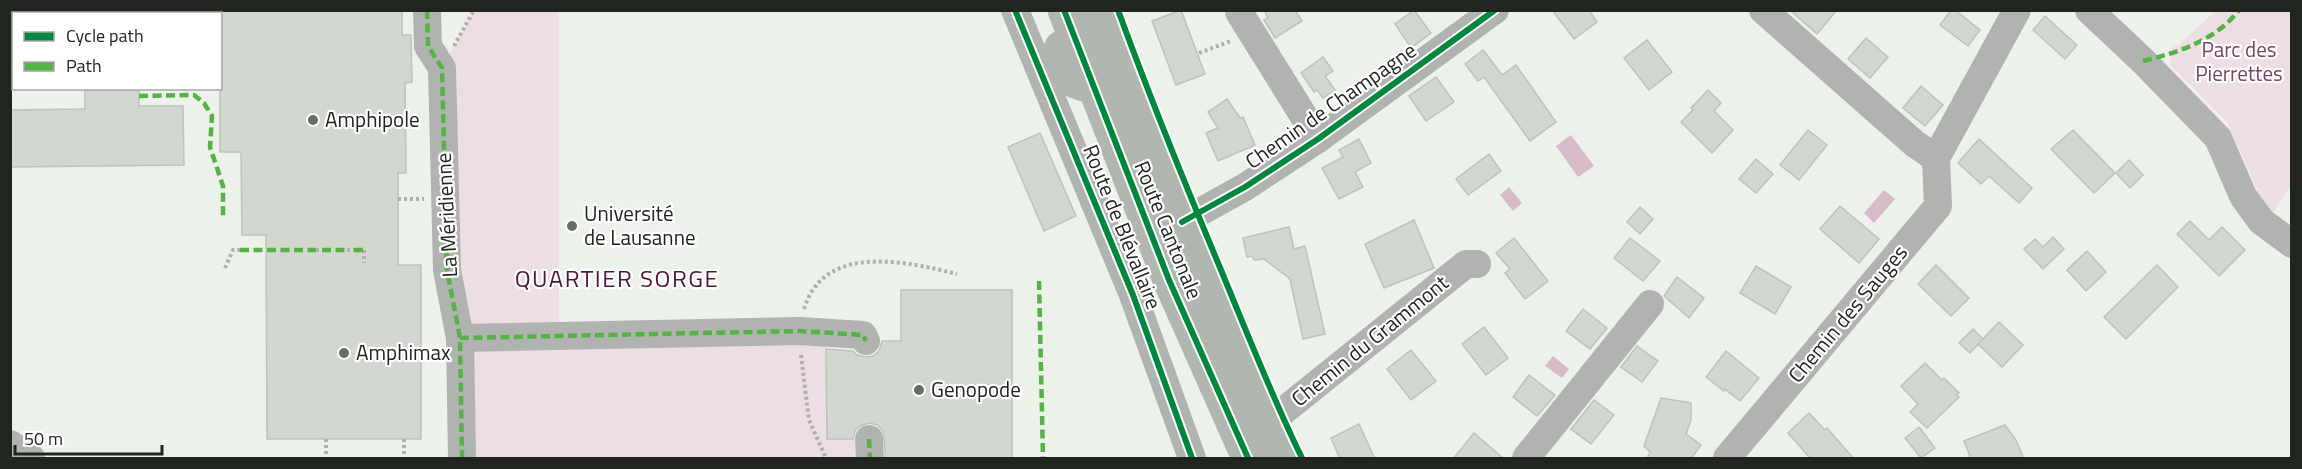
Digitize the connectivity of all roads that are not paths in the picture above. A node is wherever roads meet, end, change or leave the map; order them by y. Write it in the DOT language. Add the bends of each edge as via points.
graph roads {
  1 [pos="427,10"];
  2 [pos="1015,10"];
  3 [pos="1064,10"];
  4 [pos="1097,10"];
  5 [pos="1241,10"];
  6 [pos="1495,10"];
  7 [pos="1763,10"];
  8 [pos="2017,10"];
  9 [pos="2089,10"];
  10 [pos="1077,42"];
  11 [pos="1147,134"];
  12 [pos="1318,139"];
  13 [pos="1936,158"];
  14 [pos="1182,222"];
  15 [pos="2292,244"];
  16 [pos="1477,264"];
  17 [pos="1650,304"];
  18 [pos="460,338"];
  19 [pos="866,341"];
  20 [pos="1266,425"];
  21 [pos="10,444"];
  22 [pos="31,459"];
  23 [pos="462,459"];
  24 [pos="1192,459"];
  25 [pos="1248,459"];
  26 [pos="1282,459"];
  27 [pos="1526,459"];
  28 [pos="1727,459"];
  1 -- 18 [label="street, La Méridienne" via="428,46 442,68 447,270"];
  2 -- 24 [label="street, Route de Blévallaire" via="1133,295"];
  3 -- 10 [label="main road, Route Cantonale"];
  4 -- 11 [label="main road, Route Cantonale"];
  5 -- 12 [label="street"];
  6 -- 12 [label="street, Chemin de Champagne"];
  7 -- 13 [label="street" via="1915,144"];
  8 -- 13 [label="street"];
  9 -- 15 [label="street" via="2218,138 2243,196 2261,221"];
  10 -- 11 [label="main road" via="1092,40 1100,46 1124,102"];
  10 -- 25 [label="main road, Route Cantonale" via="1169,280"];
  11 -- 14 [label="main road, Route Cantonale"];
  12 -- 14 [label="street, Chemin de Champagne"];
  13 -- 28 [label="street, Chemin des Sauges" via="1938,206"];
  14 -- 20 [label="main road, Route Cantonale"];
  16 -- 20 [label="street, Chemin du Grammont" via="1466,264"];
  17 -- 27 [label="street"];
  18 -- 19 [label="street" via="800,331 863,335"];
  18 -- 23 [label="street, La Méridienne"];
  20 -- 26 [label="main road, Route Cantonale"];
  21 -- 22 [label="street"];
}
